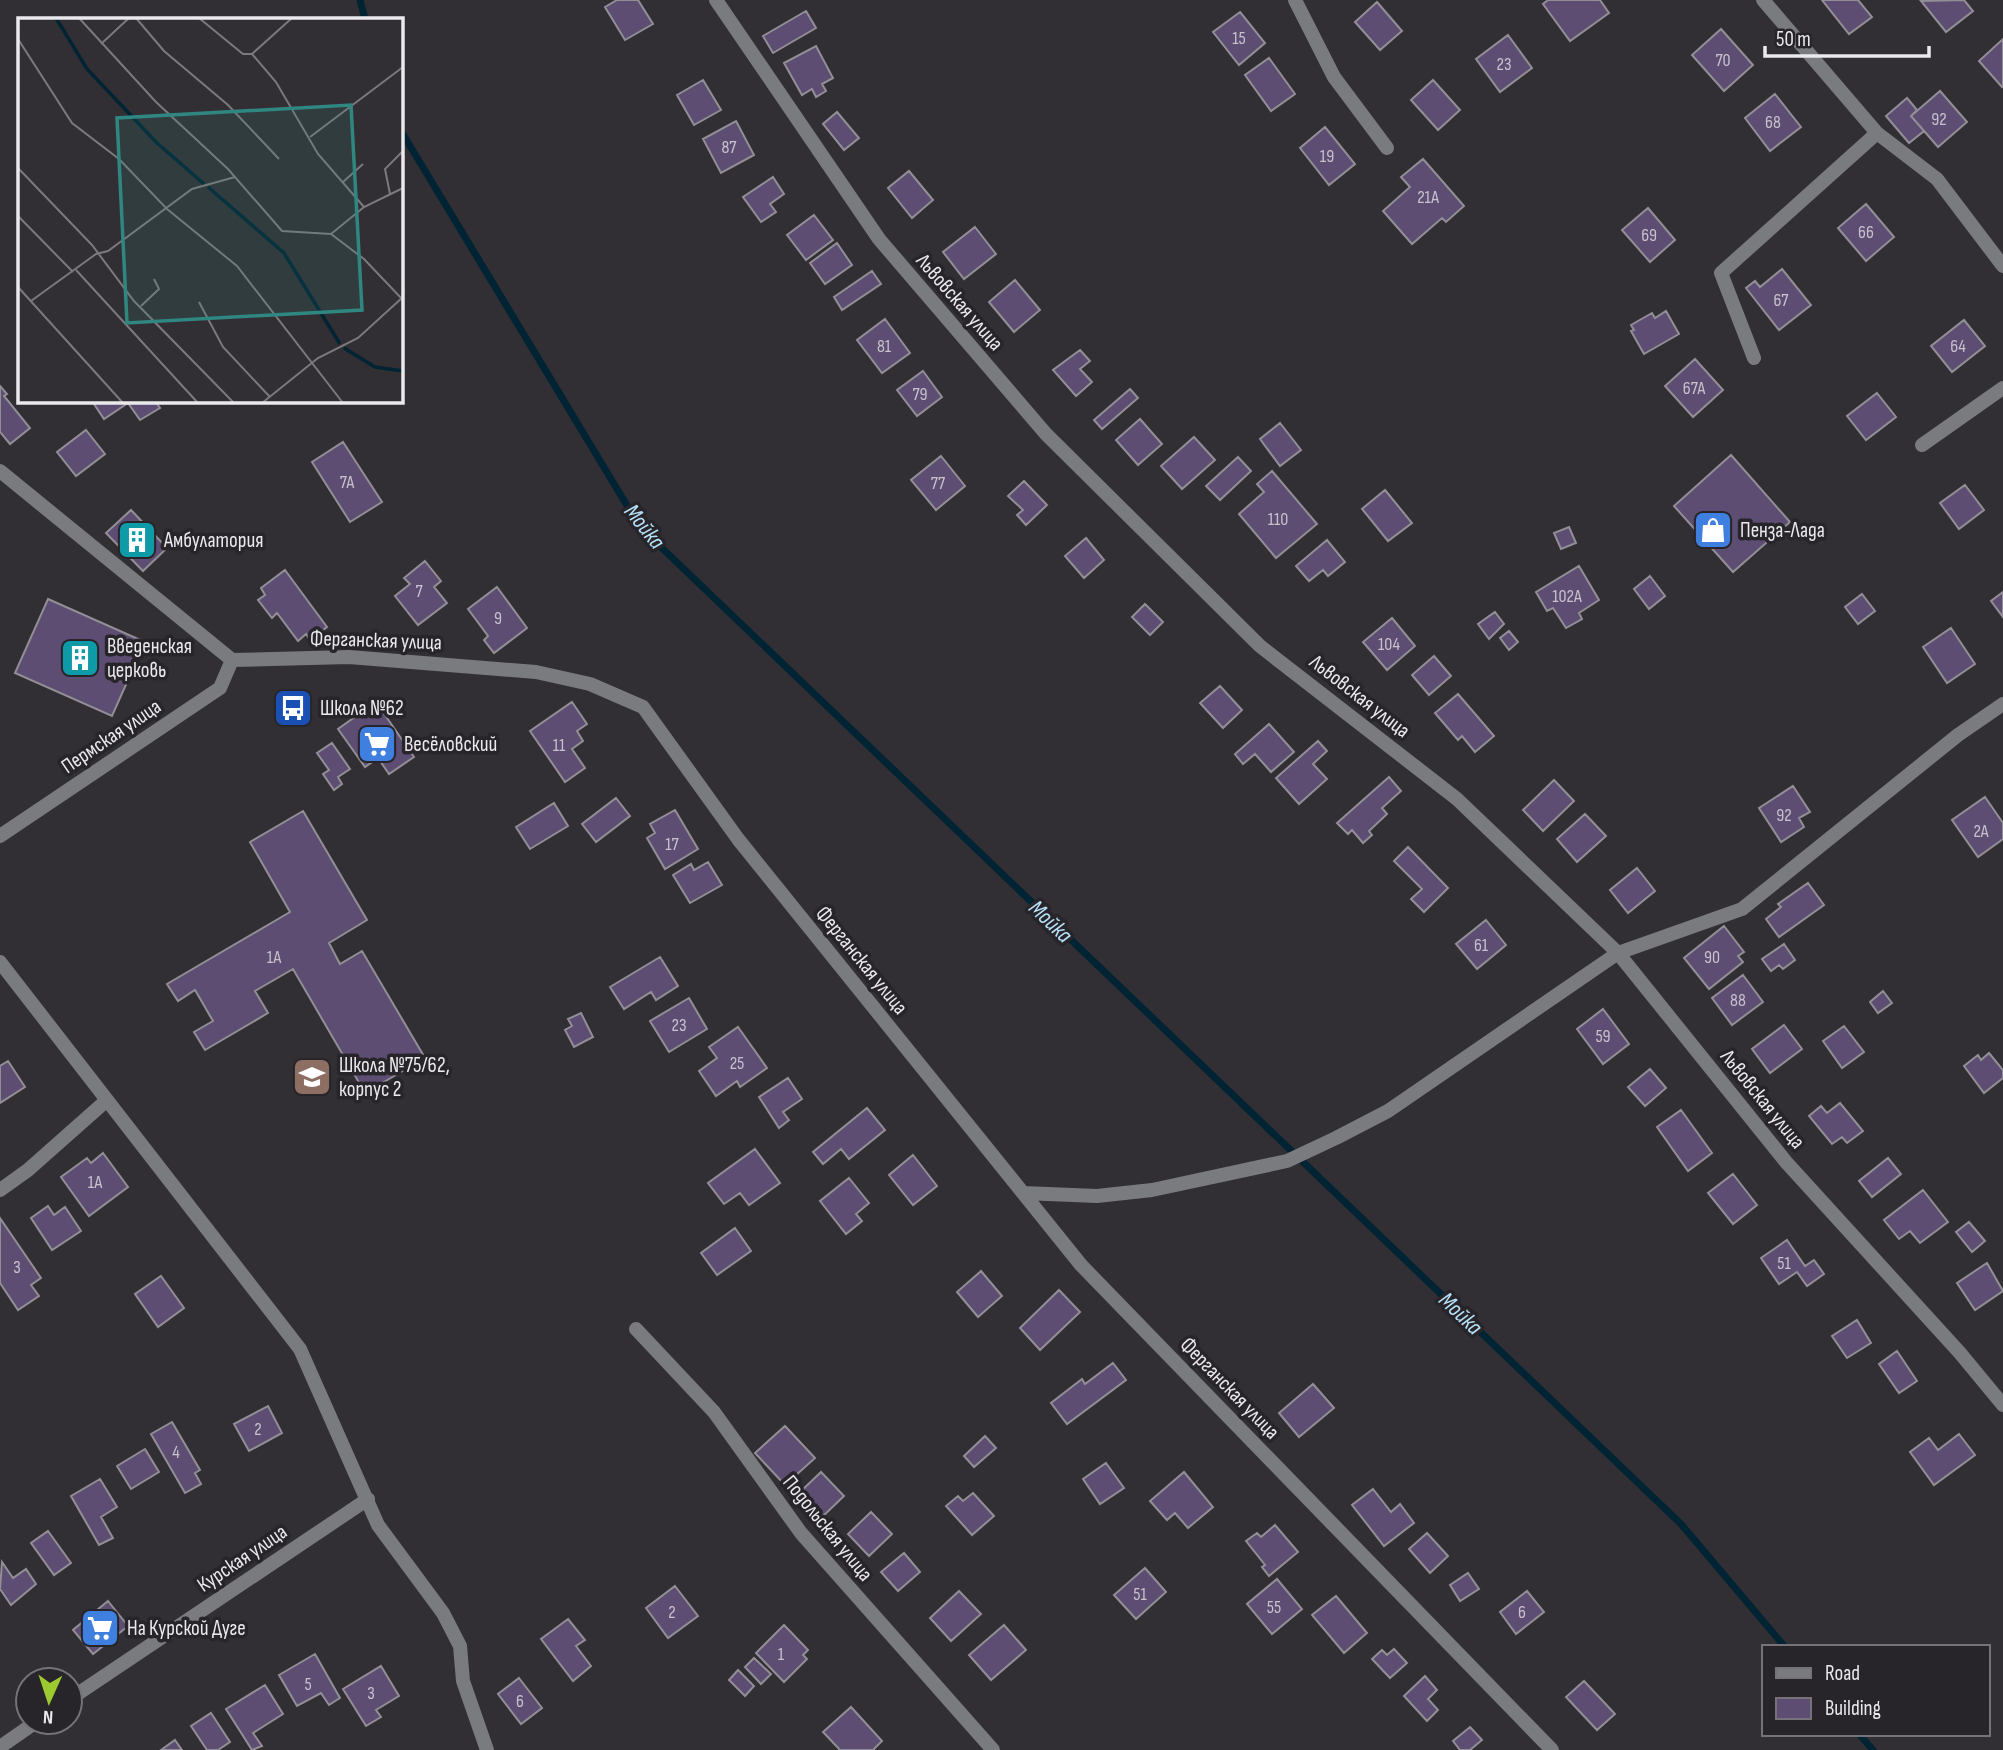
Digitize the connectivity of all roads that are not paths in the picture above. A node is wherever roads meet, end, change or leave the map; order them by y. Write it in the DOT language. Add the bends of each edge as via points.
graph roads {
  1 [pos="716,0"];
  2 [pos="1296,0"];
  3 [pos="1763,0"];
  4 [pos="1877,133"];
  5 [pos="1387,148"];
  6 [pos="2003,267"];
  7 [pos="1754,358"];
  8 [pos="2003,388"];
  9 [pos="1922,445"];
  10 [pos="0,471"];
  11 [pos="232,660"];
  12 [pos="2003,704"];
  13 [pos="0,836"];
  14 [pos="1618,953"];
  15 [pos="0,962"];
  16 [pos="107,1100"];
  17 [pos="0,1190"];
  18 [pos="1023,1193"];
  19 [pos="636,1329"];
  20 [pos="2003,1405"];
  21 [pos="368,1499"];
  22 [pos="84,1690"];
  23 [pos="16,1736"];
  24 [pos="0,1747"];
  25 [pos="487,1750"];
  26 [pos="992,1750"];
  27 [pos="1552,1750"];
  1 -- 14 [label="street, Львовская улица" via="879,239 1046,433 1260,646 1457,799"];
  2 -- 5 [label="street" via="1334,77"];
  3 -- 4 [label="street"];
  4 -- 6 [label="street" via="1937,179"];
  4 -- 7 [label="street" via="1721,273"];
  8 -- 9 [label="street"];
  10 -- 11 [label="street"];
  11 -- 13 [label="street, Пермская улица" via="220,688"];
  11 -- 18 [label="street, Ферганская улица" via="349,657 536,672 590,684 643,707 738,839"];
  12 -- 14 [label="street" via="1742,909"];
  14 -- 18 [label="street" via="1388,1111 1287,1161 1152,1190 1097,1196"];
  14 -- 20 [label="street, Львовская улица" via="1786,1162"];
  15 -- 16 [label="street"];
  16 -- 17 [label="street"];
  16 -- 21 [label="street" via="300,1349"];
  18 -- 27 [label="street, Ферганская улица" via="1081,1265"];
  19 -- 26 [label="street, Подольская улица" via="714,1412 801,1533"];
  21 -- 22 [label="street, Курская улица"];
  21 -- 25 [label="street" via="378,1525 443,1613 460,1646 463,1681"];
  23 -- 24 [label="street"];
}
